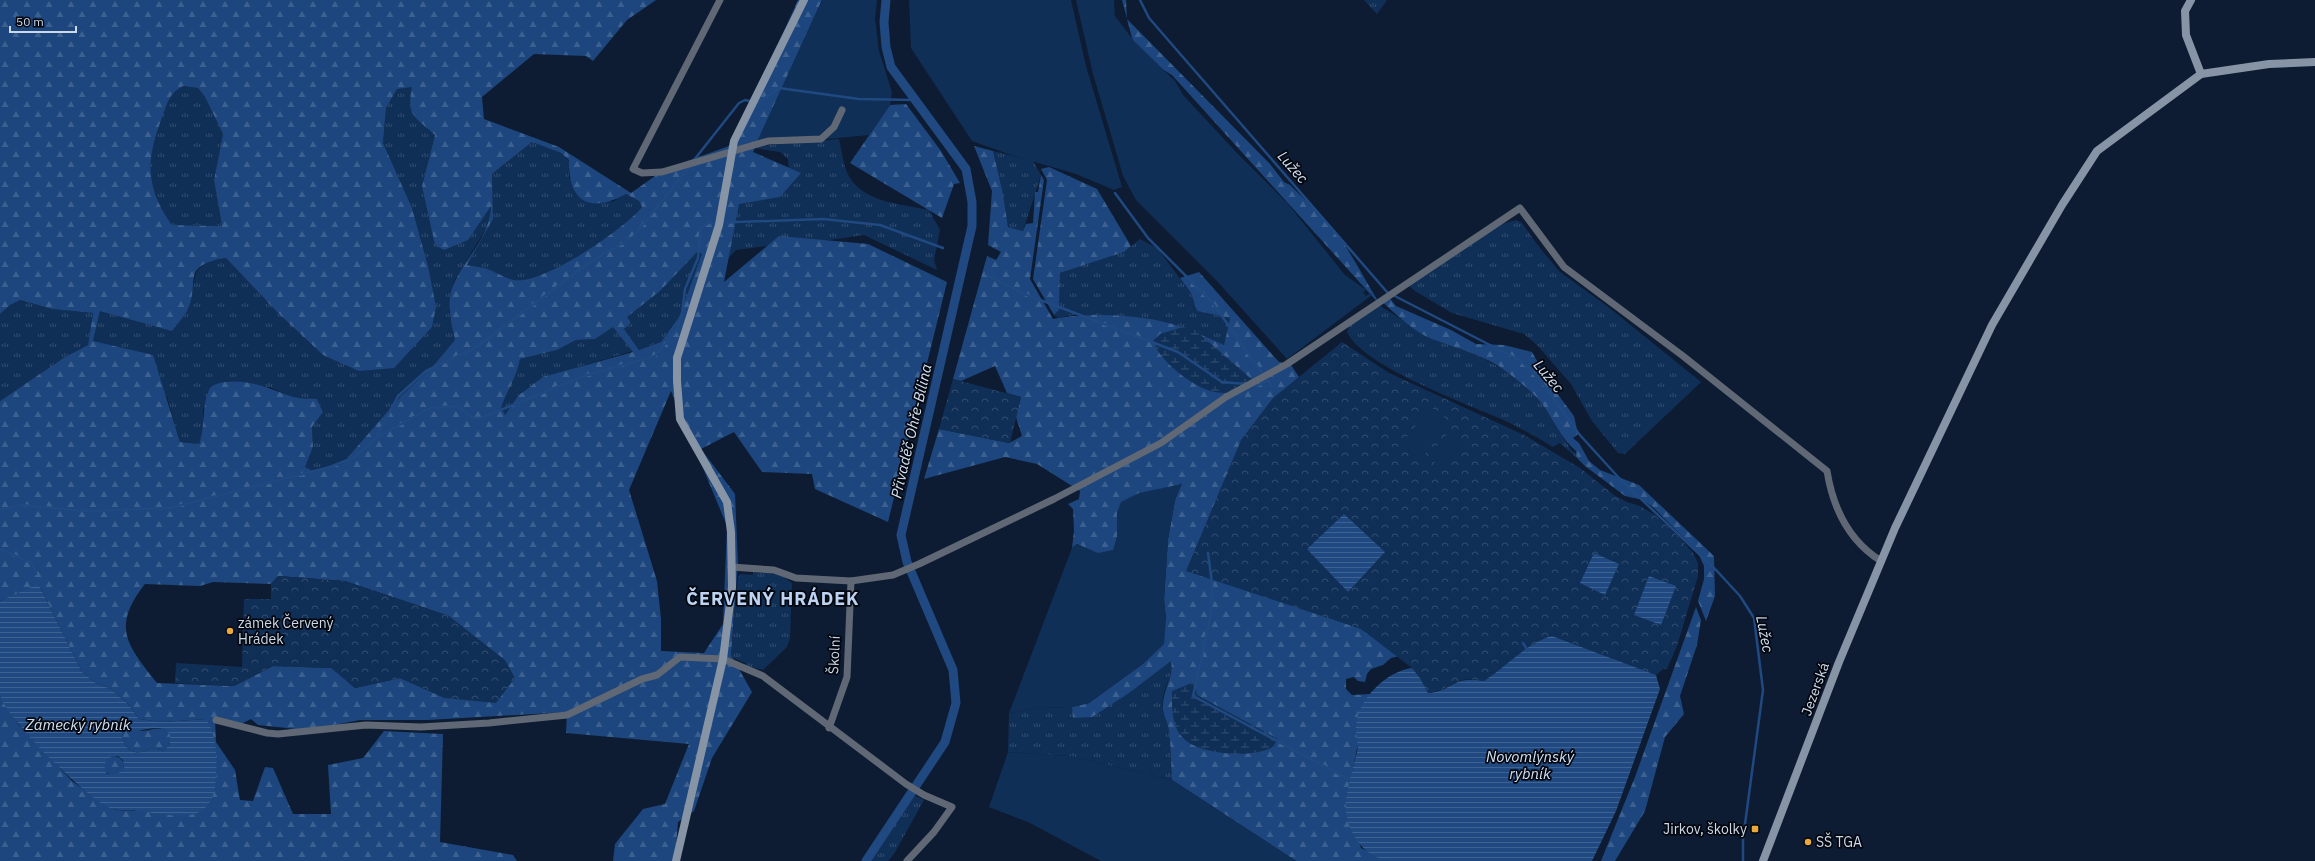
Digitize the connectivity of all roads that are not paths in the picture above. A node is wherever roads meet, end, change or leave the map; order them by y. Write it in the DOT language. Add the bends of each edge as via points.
graph roads {
  1 [pos="720,0"];
  2 [pos="804,0"];
  3 [pos="2191,0"];
  4 [pos="2315,62"];
  5 [pos="2201,74"];
  6 [pos="842,110"];
  7 [pos="733,150"];
  8 [pos="1881,561"];
  9 [pos="731,567"];
  10 [pos="851,581"];
  11 [pos="724,659"];
  12 [pos="216,720"];
  13 [pos="829,728"];
  14 [pos="676,861"];
  15 [pos="907,861"];
  16 [pos="1763,861"];
  1 -- 7 [label="street" via="634,169 642,174 662,172"];
  2 -- 7 [label="street" via="734,141"];
  3 -- 5 [label="street" via="2185,11 2186,35"];
  4 -- 5 [label="street" via="2269,64"];
  5 -- 8 [label="street, Jezerská" via="2097,151 2062,205 1992,325"];
  6 -- 7 [label="street" via="834,127 821,139 768,141"];
  7 -- 9 [label="street" via="719,225 677,358 680,419 727,502 731,532"];
  8 -- 10 [label="street" via="1866,552 1852,538 1830,489 1827,471 1684,356 1564,267 1520,208 1287,364 1242,389 1161,443 1054,499 899,573"];
  8 -- 16 [label="street, Jezerská" via="1839,662"];
  9 -- 10 [label="street" via="774,570 796,578"];
  9 -- 11 [label="street" via="732,587"];
  10 -- 13 [label="street, Školní" via="847,677"];
  11 -- 12 [label="street" via="680,657 657,675 642,679 567,715 421,727 366,725 278,734"];
  11 -- 13 [label="street" via="763,676"];
  11 -- 14 [label="street"];
  13 -- 15 [label="street" via="906,784 952,807 934,832"];
}
